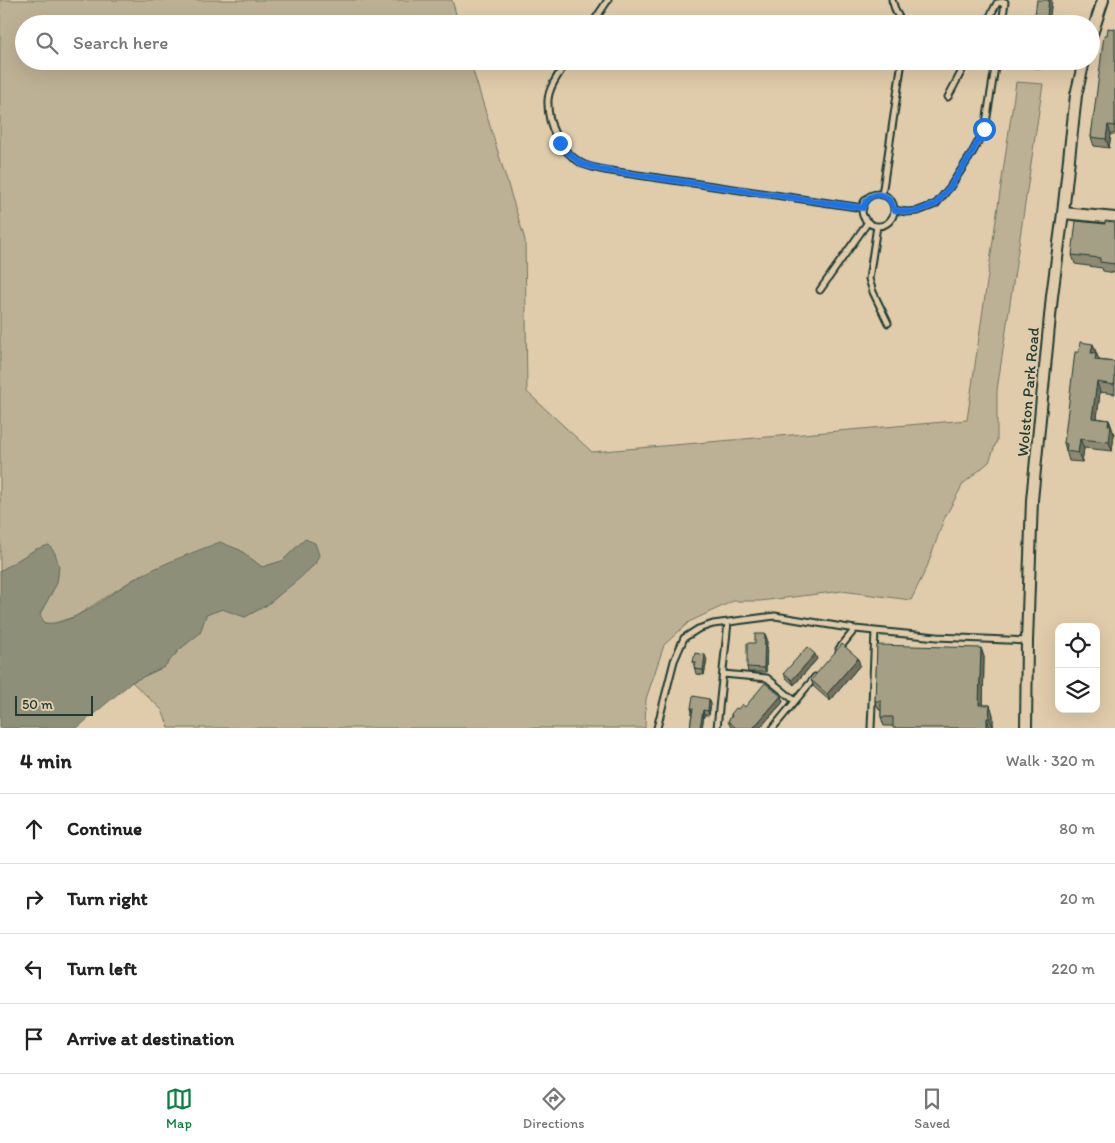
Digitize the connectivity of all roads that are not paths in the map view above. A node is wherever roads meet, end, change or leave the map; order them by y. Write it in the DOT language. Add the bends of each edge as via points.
graph roads {
  1 [pos="608,0"];
  2 [pos="892,0"];
  3 [pos="1104,1"];
  4 [pos="598,15"];
  5 [pos="898,15"];
  6 [pos="991,15"];
  7 [pos="1003,15"];
  8 [pos="1099,15"];
  9 [pos="561,70"];
  10 [pos="901,70"];
  11 [pos="962,70"];
  12 [pos="994,70"];
  13 [pos="1082,70"];
  14 [pos="948,97"];
  15 [pos="882,195"];
  16 [pos="863,208"];
  17 [pos="894,210"];
  18 [pos="1063,213"];
  19 [pos="1115,218"];
  20 [pos="868,222"];
  21 [pos="877,226"];
  22 [pos="820,290"];
  23 [pos="888,323"];
  24 [pos="728,622"];
  25 [pos="855,629"];
  26 [pos="875,631"];
  27 [pos="1027,641"];
  28 [pos="832,657"];
  29 [pos="820,671"];
  30 [pos="723,674"];
  31 [pos="795,701"];
  32 [pos="657,728"];
  33 [pos="717,728"];
  34 [pos="772,728"];
  35 [pos="871,728"];
  36 [pos="1026,728"];
  1 -- 4 [label="lane"];
  2 -- 5 [label="lane"];
  3 -- 8 [label="street"];
  6 -- 7 [label="lane" via="998,3 1005,2"];
  9 -- 16 [label="lane" via="548,99 552,128 568,153 582,164 604,170"];
  10 -- 15 [label="lane"];
  11 -- 14 [label="lane"];
  12 -- 17 [label="lane" via="984,129 950,187 936,204 918,211"];
  13 -- 18 [label="street, Wolston Park Road" via="1076,95"];
  15 -- 16 [label="lane" via="872,196"];
  15 -- 17 [label="lane" via="891,200"];
  16 -- 20 [label="lane"];
  17 -- 21 [label="lane" via="891,220"];
  18 -- 19 [label="street"];
  18 -- 27 [label="street, Wolston Park Road" via="1032,500"];
  20 -- 21 [label="lane"];
  20 -- 22 [label="lane"];
  21 -- 23 [label="lane" via="869,279"];
  24 -- 25 [label="lane" via="775,616"];
  24 -- 30 [label="lane"];
  24 -- 32 [label="lane" via="698,629 684,638 674,661"];
  25 -- 26 [label="lane"];
  25 -- 28 [label="lane"];
  26 -- 27 [label="lane"];
  26 -- 35 [label="lane"];
  27 -- 36 [label="street, Wolston Park Road"];
  29 -- 31 [label="lane"];
  30 -- 31 [label="lane" via="767,678"];
  30 -- 33 [label="lane"];
  31 -- 34 [label="lane"];
}
